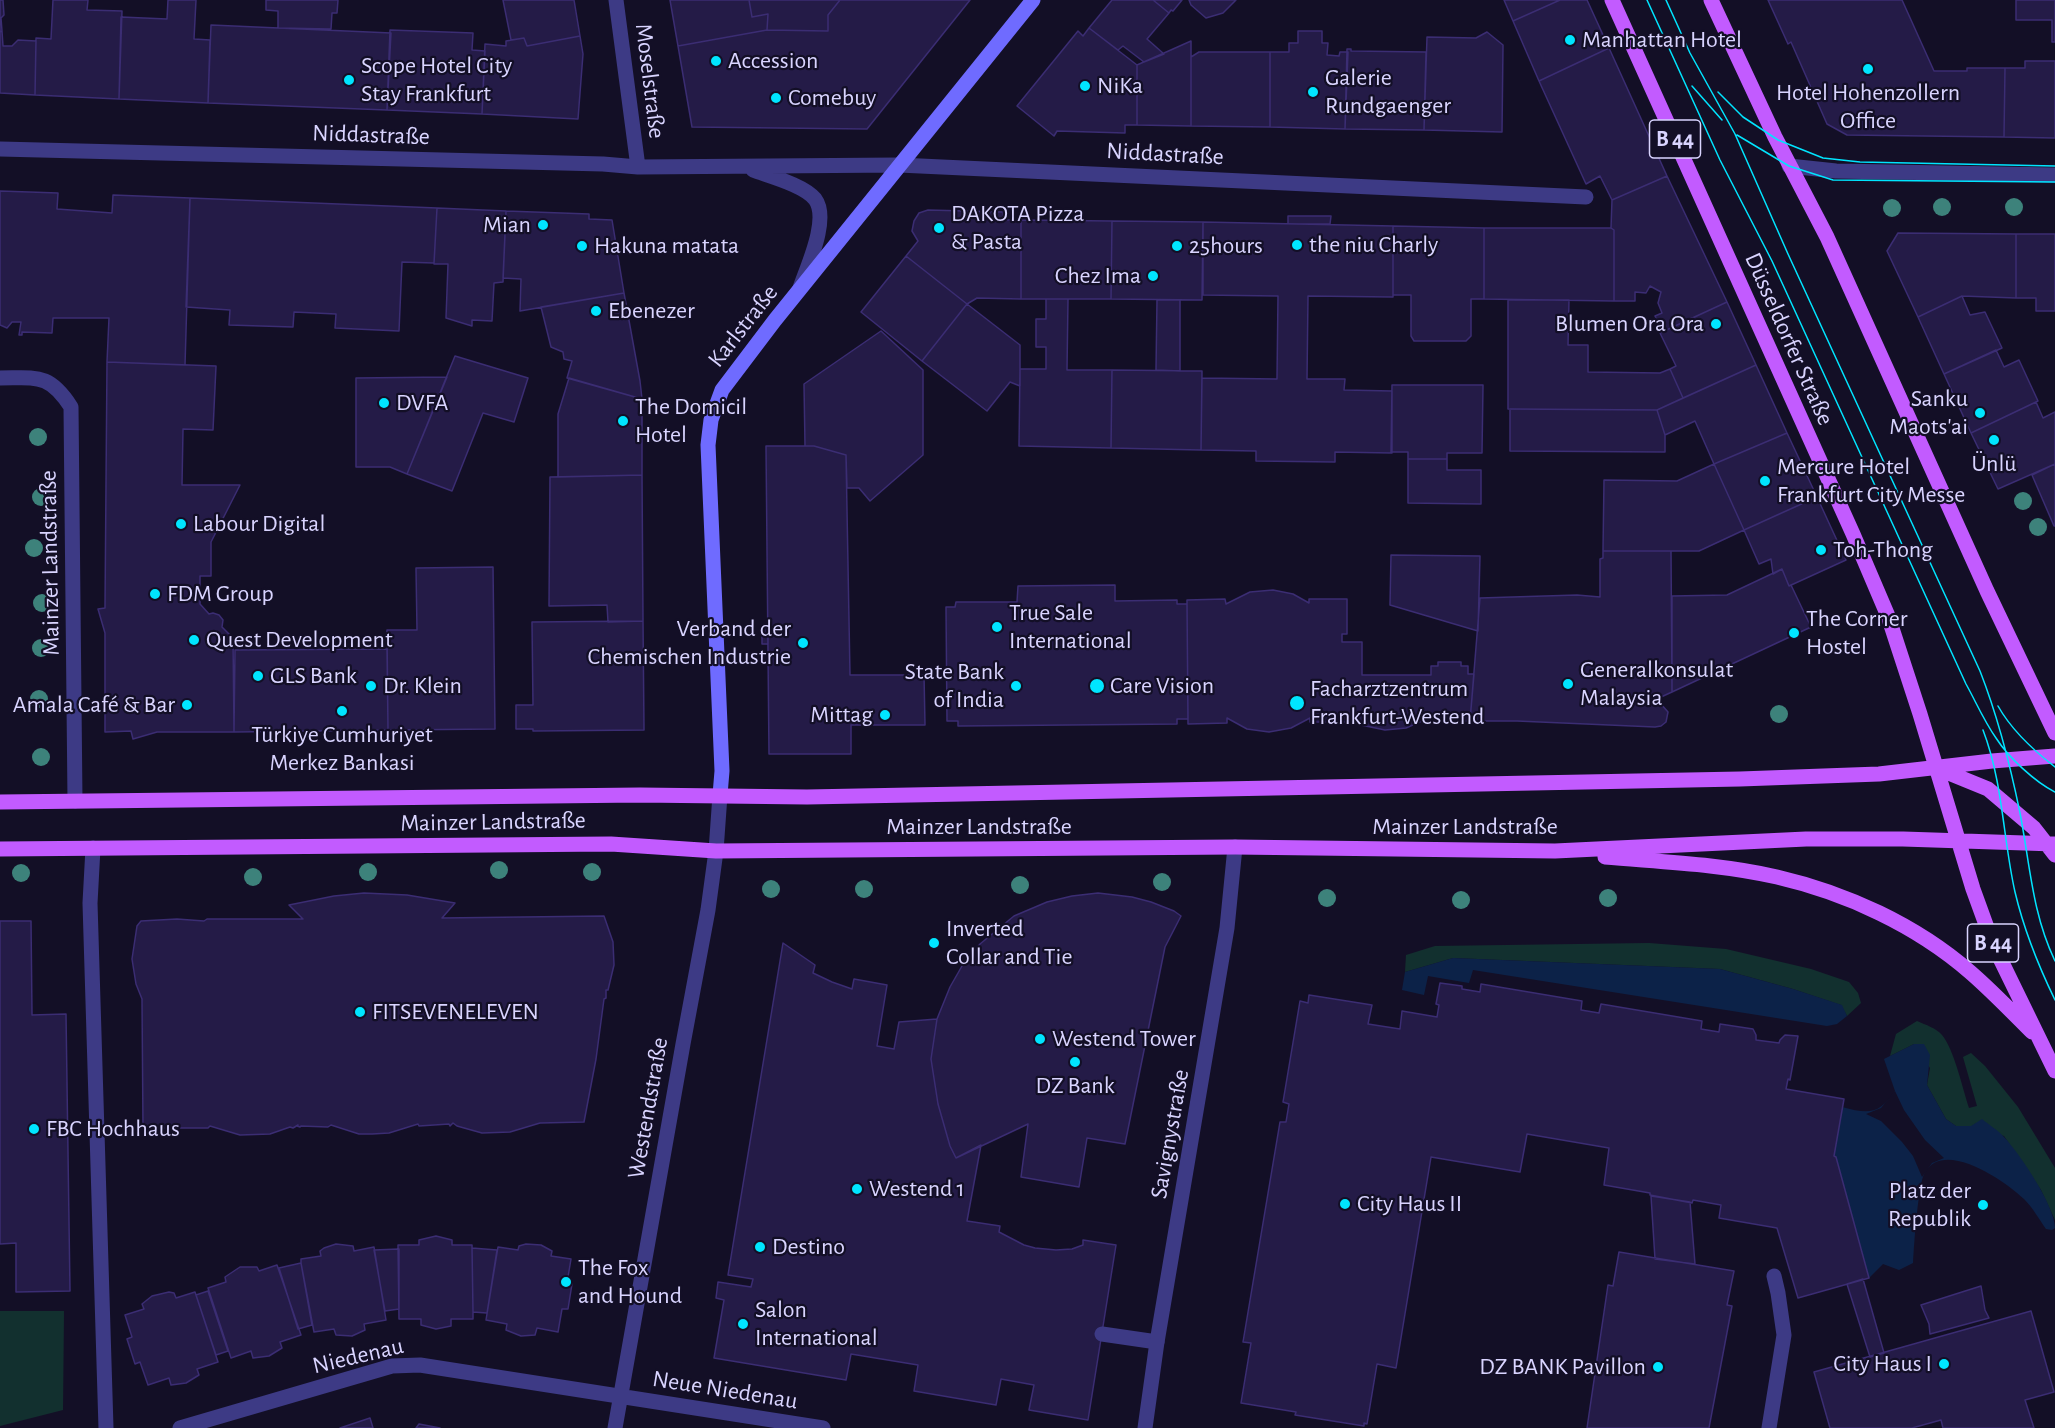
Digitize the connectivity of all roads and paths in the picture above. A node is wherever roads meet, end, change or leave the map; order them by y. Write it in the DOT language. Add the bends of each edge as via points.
graph roads {
  1 [pos="616,0"];
  2 [pos="1033,0"];
  3 [pos="1612,0"];
  4 [pos="1711,0"];
  5 [pos="0,149"];
  6 [pos="899,165"];
  7 [pos="741,166"];
  8 [pos="1789,166"];
  9 [pos="638,167"];
  10 [pos="2055,175"];
  11 [pos="1586,197"];
  12 [pos="800,288"];
  13 [pos="0,378"];
  14 [pos="2055,733"];
  15 [pos="2055,756"];
  16 [pos="1937,768"];
  17 [pos="720,795"];
  18 [pos="75,801"];
  19 [pos="0,802"];
  20 [pos="1958,840"];
  21 [pos="1235,847"];
  22 [pos="93,848"];
  23 [pos="2052,848"];
  24 [pos="0,849"];
  25 [pos="716,851"];
  26 [pos="1555,851"];
  27 [pos="2041,1041"];
  28 [pos="2055,1071"];
  29 [pos="1774,1276"];
  30 [pos="1102,1334"];
  31 [pos="1157,1342"];
  32 [pos="621,1396"];
  33 [pos="106,1428"];
  34 [pos="180,1428"];
  35 [pos="615,1428"];
  36 [pos="823,1428"];
  37 [pos="1145,1428"];
  38 [pos="1768,1428"];
  1 -- 9 [label="street, Moselstraße"];
  2 -- 6 [label="main road, Karlstraße"];
  3 -- 16 [label="main road, Düsseldorfer Straße / B 44" via="1888,616"];
  4 -- 8 [label="main road"];
  5 -- 9 [label="street, Niddastraße"];
  6 -- 7 [label="street, Niddastraße"];
  6 -- 11 [label="street, Niddastraße"];
  6 -- 12 [label="main road, Karlstraße"];
  7 -- 9 [label="street, Niddastraße"];
  7 -- 12 [label="street, Niddastraße" via="808,193 819,207 819,229"];
  8 -- 10 [label="street" via="1836,171"];
  8 -- 14 [label="main road" via="1827,237"];
  12 -- 17 [label="main road, Karlstraße" via="722,390 711,420 708,445 722,761"];
  13 -- 18 [label="street, Mainzer Landstraße" via="42,379 59,389 71,407"];
  15 -- 16 [label="main road"];
  16 -- 17 [label="main road, Mainzer Landstraße" via="1740,779 807,797"];
  16 -- 20 [label="main road, B 44"];
  16 -- 23 [label="main road" via="1988,789 2020,814"];
  17 -- 18 [label="main road, Mainzer Landstraße"];
  17 -- 25 [label="street, Westendstraße"];
  18 -- 19 [label="main road, Mainzer Landstraße"];
  20 -- 23 [label="main road"];
  20 -- 26 [label="main road, Mainzer Landstraße" via="1806,839"];
  20 -- 27 [label="main road, B 44" via="1993,944"];
  21 -- 25 [label="main road, Mainzer Landstraße"];
  21 -- 26 [label="main road, Mainzer Landstraße"];
  21 -- 31 [label="street, Savignystraße" via="1227,928"];
  22 -- 24 [label="main road, Mainzer Landstraße"];
  22 -- 25 [label="main road, Mainzer Landstraße" via="611,844"];
  22 -- 33 [label="street" via="90,903"];
  25 -- 32 [label="street, Westendstraße"];
  26 -- 27 [label="main road" via="1765,875 1847,899 1905,925 1937,947 1993,992"];
  27 -- 28 [label="main road, B 44"];
  29 -- 38 [label="street" via="1785,1335"];
  30 -- 31 [label="street"];
  31 -- 37 [label="street, Savignystraße"];
  32 -- 34 [label="street, Niedenau" via="420,1365 392,1366"];
  32 -- 35 [label="street, Westendstraße"];
  32 -- 36 [label="street, Neue Niedenau"];
}
